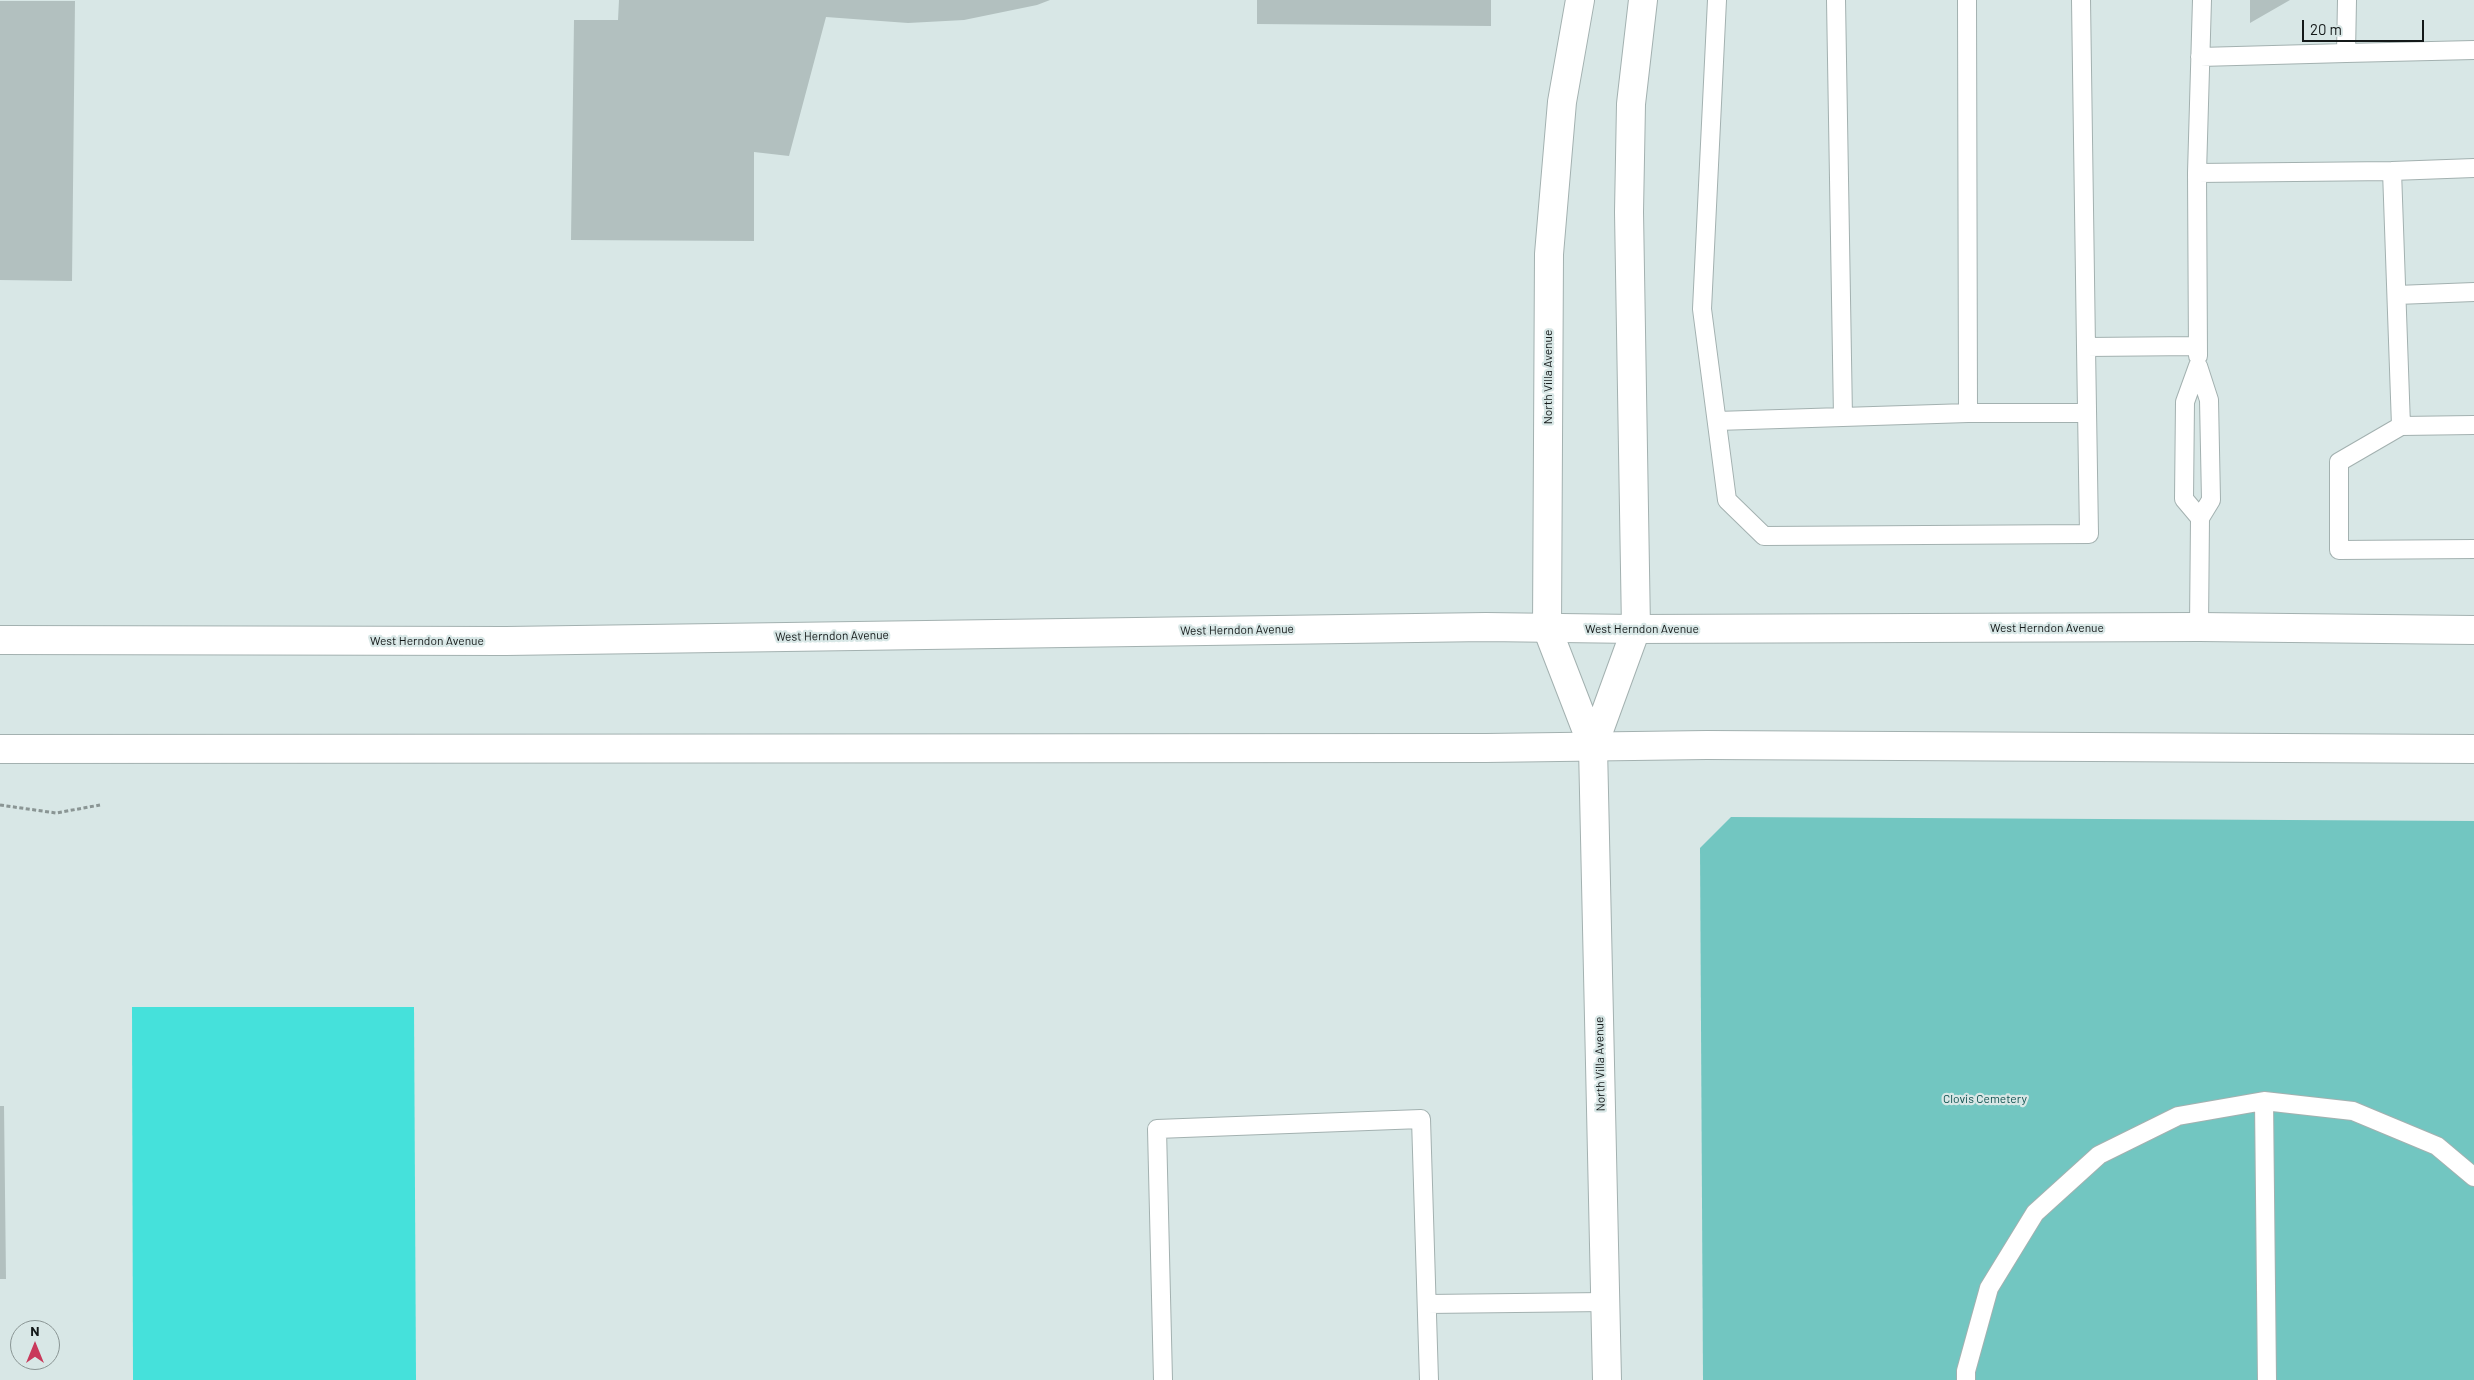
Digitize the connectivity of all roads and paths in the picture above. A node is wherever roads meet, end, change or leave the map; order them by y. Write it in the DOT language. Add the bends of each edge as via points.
graph roads {
  1 [pos="1580,0"];
  2 [pos="1643,0"];
  3 [pos="1717,0"];
  4 [pos="1836,0"];
  5 [pos="1967,0"];
  6 [pos="2081,0"];
  7 [pos="2202,0"];
  8 [pos="2347,0"];
  9 [pos="2474,50"];
  10 [pos="2346,53"];
  11 [pos="2200,57"];
  12 [pos="2474,168"];
  13 [pos="2392,171"];
  14 [pos="2198,173"];
  15 [pos="2474,292"];
  16 [pos="2396,294"];
  17 [pos="2198,346"];
  18 [pos="2086,347"];
  19 [pos="2198,366"];
  20 [pos="1968,413"];
  21 [pos="2086,413"];
  22 [pos="1843,417"];
  23 [pos="1717,421"];
  24 [pos="2474,425"];
  25 [pos="2401,426"];
  26 [pos="2200,518"];
  27 [pos="2474,549"];
  28 [pos="2199,627"];
  29 [pos="1547,628"];
  30 [pos="1636,629"];
  31 [pos="2474,630"];
  32 [pos="0,640"];
  33 [pos="111,640"];
  34 [pos="0,657"];
  35 [pos="1593,747"];
  36 [pos="2474,748"];
  37 [pos="0,749"];
  38 [pos="0,805"];
  39 [pos="100,805"];
  40 [pos="2264,1101"];
  41 [pos="2474,1177"];
  42 [pos="1605,1302"];
  43 [pos="1427,1304"];
  44 [pos="1163,1380"];
  45 [pos="1429,1380"];
  46 [pos="1607,1380"];
  47 [pos="1966,1380"];
  48 [pos="2266,1380"];
  1 -- 29 [label="main road, North Villa Avenue" via="1562,102 1549,254"];
  2 -- 30 [label="main road, North Villa Avenue" via="1631,104 1629,212"];
  3 -- 23 [label="lane" via="1702,309"];
  4 -- 22 [label="lane"];
  5 -- 20 [label="lane"];
  6 -- 18 [label="lane"];
  7 -- 11 [label="lane"];
  8 -- 10 [label="lane"];
  9 -- 10 [label="lane"];
  10 -- 11 [label="lane"];
  11 -- 14 [label="lane"];
  12 -- 13 [label="lane"];
  13 -- 14 [label="lane"];
  13 -- 16 [label="lane"];
  14 -- 17 [label="lane"];
  15 -- 16 [label="lane"];
  16 -- 25 [label="lane"];
  17 -- 18 [label="lane"];
  17 -- 19 [label="lane"];
  18 -- 21 [label="lane"];
  19 -- 26 [label="lane" via="2209,400 2211,500"];
  19 -- 26 [label="lane" via="2185,402 2184,499"];
  20 -- 21 [label="lane"];
  20 -- 22 [label="lane"];
  21 -- 23 [label="lane" via="2089,534 1764,536 1726,500"];
  22 -- 23 [label="lane"];
  24 -- 25 [label="lane"];
  25 -- 27 [label="lane" via="2340,462 2340,550"];
  26 -- 28 [label="lane"];
  28 -- 30 [label="main road, West Herndon Avenue"];
  28 -- 31 [label="main road, West Herndon Avenue"];
  29 -- 30 [label="main road, West Herndon Avenue"];
  29 -- 33 [label="main road, West Herndon Avenue" via="506,641"];
  29 -- 35 [label="main road, North Villa Avenue"];
  30 -- 35 [label="main road, North Villa Avenue"];
  32 -- 33 [label="main road, West Herndon Avenue"];
  33 -- 34 [label="main road"];
  35 -- 36 [label="main road"];
  35 -- 37 [label="main road"];
  35 -- 42 [label="main road, North Villa Avenue"];
  38 -- 39 [label="path" via="56,813"];
  40 -- 41 [label="lane" via="2353,1111 2436,1146"];
  40 -- 47 [label="lane" via="2178,1116 2108,1150 2035,1213 1989,1288"];
  40 -- 48 [label="lane"];
  42 -- 43 [label="lane"];
  42 -- 46 [label="main road, North Villa Avenue"];
  43 -- 44 [label="lane" via="1421,1119 1157,1129"];
  43 -- 45 [label="lane"];
}
